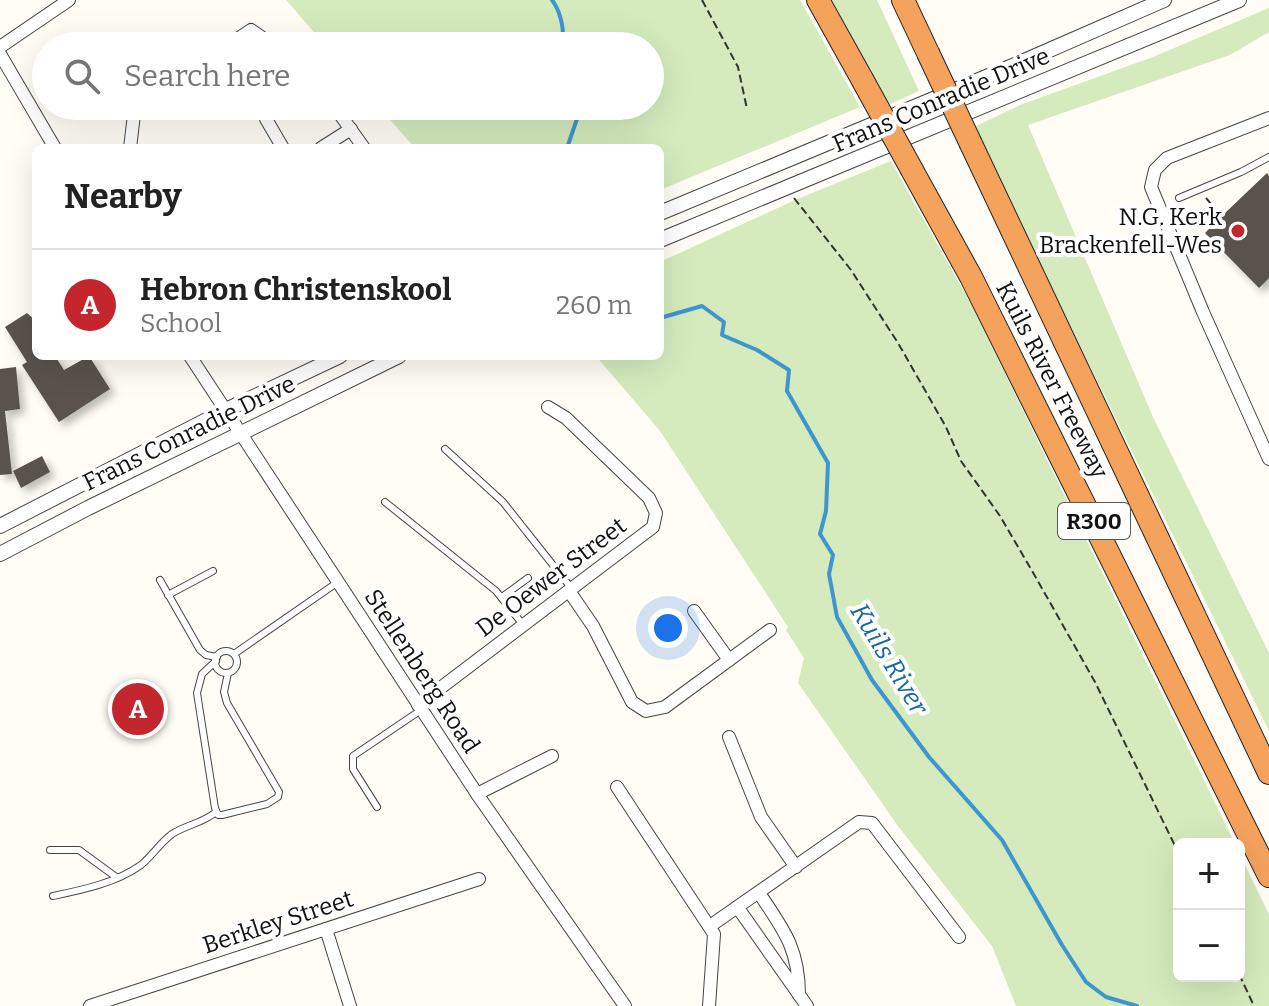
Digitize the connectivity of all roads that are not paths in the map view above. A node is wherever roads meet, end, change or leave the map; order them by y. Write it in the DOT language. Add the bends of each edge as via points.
graph roads {
  1 [pos="69,0"];
  2 [pos="818,0"];
  3 [pos="903,0"];
  4 [pos="1164,0"];
  5 [pos="1239,0"];
  6 [pos="0,47"];
  7 [pos="0,54"];
  8 [pos="32,109"];
  9 [pos="1269,118"];
  10 [pos="39,120"];
  11 [pos="132,120"];
  12 [pos="267,120"];
  13 [pos="344,120"];
  14 [pos="351,129"];
  15 [pos="53,144"];
  16 [pos="130,144"];
  17 [pos="281,144"];
  18 [pos="327,144"];
  19 [pos="361,144"];
  20 [pos="1269,157"];
  21 [pos="1179,198"];
  22 [pos="664,211"];
  23 [pos="664,238"];
  24 [pos="193,360"];
  25 [pos="332,360"];
  26 [pos="391,360"];
  27 [pos="548,407"];
  28 [pos="226,410"];
  29 [pos="241,433"];
  30 [pos="445,449"];
  31 [pos="1269,459"];
  32 [pos="385,502"];
  33 [pos="0,526"];
  34 [pos="0,554"];
  35 [pos="213,571"];
  36 [pos="528,578"];
  37 [pos="160,580"];
  38 [pos="338,582"];
  39 [pos="571,590"];
  40 [pos="168,595"];
  41 [pos="502,597"];
  42 [pos="694,611"];
  43 [pos="524,626"];
  44 [pos="770,630"];
  45 [pos="234,654"];
  46 [pos="216,659"];
  47 [pos="729,660"];
  48 [pos="228,673"];
  49 [pos="420,708"];
  50 [pos="729,737"];
  51 [pos="552,756"];
  52 [pos="1269,773"];
  53 [pos="617,787"];
  54 [pos="477,794"];
  55 [pos="377,807"];
  56 [pos="216,812"];
  57 [pos="50,850"];
  58 [pos="796,867"];
  59 [pos="1269,876"];
  60 [pos="116,877"];
  61 [pos="479,879"];
  62 [pos="759,893"];
  63 [pos="53,896"];
  64 [pos="738,908"];
  65 [pos="710,926"];
  66 [pos="326,929"];
  67 [pos="959,937"];
  68 [pos="803,1000"];
  69 [pos="90,1006"];
  70 [pos="350,1006"];
  71 [pos="625,1006"];
  72 [pos="709,1006"];
  1 -- 6 [label="street"];
  2 -- 59 [label="highway, Kuils River Freeway / R300, bridge" via="978,291"];
  3 -- 52 [label="highway, Kuils River Freeway / R300, bridge"];
  4 -- 22 [label="street, Frans Conradie Drive"];
  5 -- 23 [label="street, Frans Conradie Drive"];
  7 -- 8 [label="street"];
  9 -- 31 [label="street" via="1167,158 1151,181"];
  10 -- 15 [label="street"];
  11 -- 16 [label="street"];
  12 -- 17 [label="street"];
  13 -- 14 [label="street"];
  14 -- 18 [label="street"];
  14 -- 19 [label="street"];
  20 -- 21 [label="lane"];
  24 -- 28 [label="street, Stellenberg Road"];
  25 -- 28 [label="street, Frans Conradie Drive"];
  26 -- 29 [label="street, Frans Conradie Drive"];
  27 -- 39 [label="street, De Oewer Street" via="649,498 656,513 651,530"];
  28 -- 29 [label="street, Stellenberg Road"];
  28 -- 33 [label="street, Frans Conradie Drive"];
  29 -- 34 [label="street, Frans Conradie Drive"];
  29 -- 38 [label="street, Stellenberg Road"];
  30 -- 39 [label="lane" via="503,502"];
  32 -- 41 [label="lane"];
  35 -- 40 [label="lane"];
  36 -- 41 [label="lane"];
  37 -- 40 [label="lane"];
  38 -- 45 [label="lane"];
  38 -- 49 [label="street, Stellenberg Road"];
  39 -- 43 [label="street, De Oewer Street"];
  39 -- 47 [label="street" via="638,708 665,707"];
  40 -- 46 [label="lane" via="200,650"];
  41 -- 43 [label="lane"];
  42 -- 47 [label="street"];
  43 -- 49 [label="street, De Oewer Street"];
  44 -- 47 [label="street"];
  45 -- 46 [label="lane" via="225,651"];
  45 -- 48 [label="lane" via="236,667"];
  46 -- 48 [label="lane" via="219,670"];
  46 -- 56 [label="lane" via="202,674 197,693"];
  48 -- 56 [label="lane" via="227,703 279,793 267,804"];
  49 -- 54 [label="street, Stellenberg Road"];
  49 -- 55 [label="lane" via="353,756 353,769"];
  50 -- 58 [label="street" via="761,817"];
  51 -- 54 [label="street"];
  53 -- 65 [label="street"];
  54 -- 71 [label="street, Stellenberg Road"];
  56 -- 60 [label="lane" via="171,835 144,862"];
  57 -- 60 [label="lane" via="79,850"];
  58 -- 62 [label="street"];
  58 -- 67 [label="street" via="859,822 871,822"];
  60 -- 63 [label="lane"];
  61 -- 66 [label="street, Berkley Street"];
  62 -- 64 [label="street"];
  62 -- 68 [label="street" via="789,939"];
  64 -- 65 [label="street"];
  64 -- 68 [label="street"];
  65 -- 72 [label="street" via="715,942"];
  66 -- 69 [label="street, Berkley Street"];
  66 -- 70 [label="street"];
}
